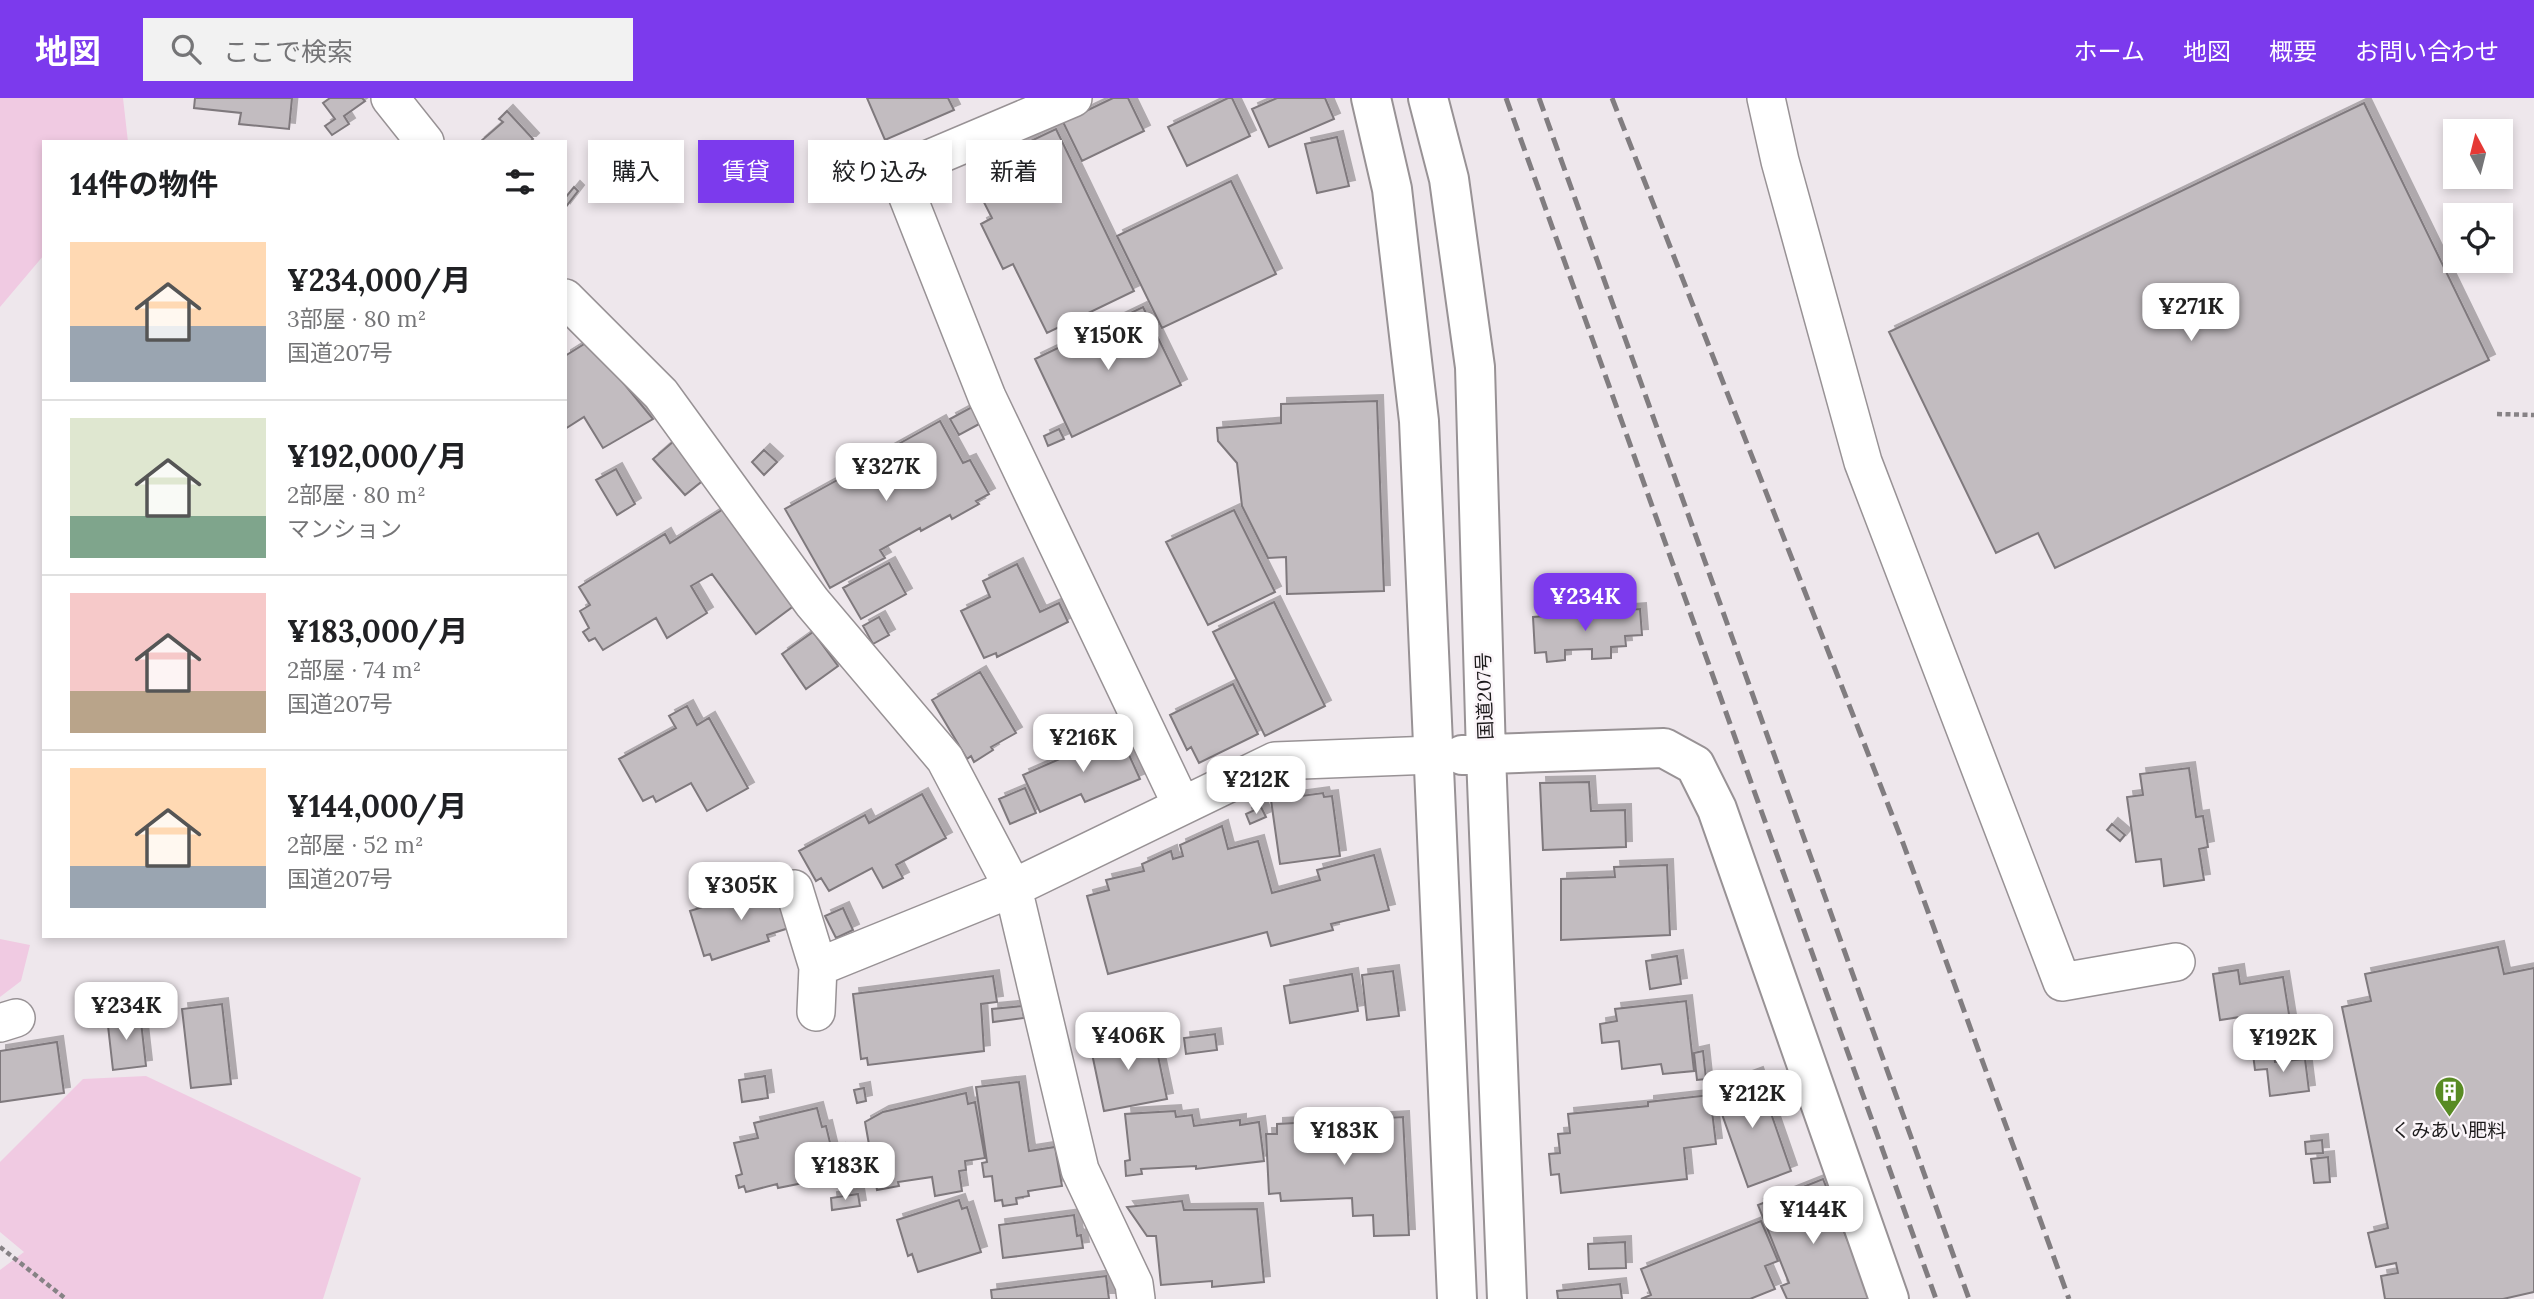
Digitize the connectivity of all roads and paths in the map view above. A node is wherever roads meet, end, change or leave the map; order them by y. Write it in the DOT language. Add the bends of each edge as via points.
graph roads {
  1 [pos="390,98"];
  2 [pos="1073,98"];
  3 [pos="1371,98"];
  4 [pos="1428,98"];
  5 [pos="1766,98"];
  6 [pos="423,140"];
  7 [pos="567,300"];
  8 [pos="2497,414"];
  9 [pos="2534,415"];
  10 [pos="1433,755"];
  11 [pos="1486,755"];
  12 [pos="1182,806"];
  13 [pos="1013,888"];
  14 [pos="794,889"];
  15 [pos="2176,962"];
  16 [pos="818,967"];
  17 [pos="816,1012"];
  18 [pos="0,1247"];
  19 [pos="66,1299"];
  20 [pos="1136,1299"];
  21 [pos="1457,1299"];
  22 [pos="1507,1299"];
  23 [pos="1889,1299"];
  1 -- 6 [label="street"];
  2 -- 12 [label="street" via="898,172 986,397"];
  3 -- 10 [label="street" via="1392,189 1419,421"];
  4 -- 11 [label="street, 国道207号" via="1449,179 1475,367"];
  5 -- 15 [label="street" via="1863,462 2062,982"];
  7 -- 13 [label="street" via="661,394 813,602 945,759"];
  8 -- 9 [label="path"];
  10 -- 11 [label="street"];
  10 -- 12 [label="street" via="1275,761"];
  10 -- 21 [label="street"];
  11 -- 22 [label="street, 国道207号"];
  11 -- 23 [label="street" via="1664,748 1695,765 1717,809"];
  12 -- 13 [label="street"];
  13 -- 16 [label="street"];
  13 -- 20 [label="street" via="1080,1170 1134,1284"];
  14 -- 16 [label="street"];
  16 -- 17 [label="street"];
  18 -- 19 [label="path"];
}
